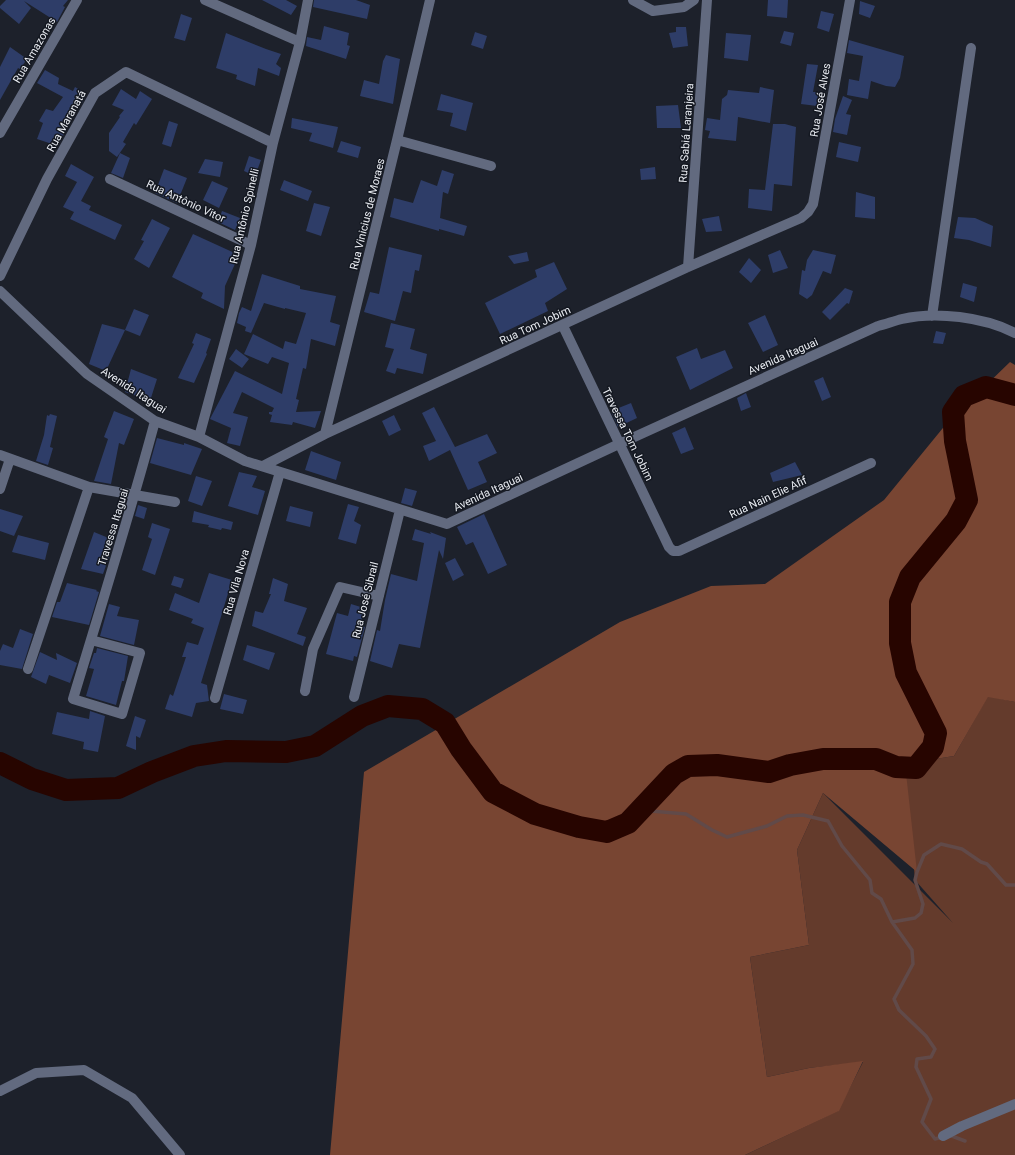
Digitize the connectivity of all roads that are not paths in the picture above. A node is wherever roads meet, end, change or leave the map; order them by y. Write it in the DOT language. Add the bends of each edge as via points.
graph roads {
  1 [pos="77,0"];
  2 [pos="205,0"];
  3 [pos="308,0"];
  4 [pos="430,0"];
  5 [pos="633,0"];
  6 [pos="694,0"];
  7 [pos="707,0"];
  8 [pos="850,0"];
  9 [pos="300,42"];
  10 [pos="971,48"];
  11 [pos="0,133"];
  12 [pos="398,140"];
  13 [pos="273,143"];
  14 [pos="490,166"];
  15 [pos="110,179"];
  16 [pos="813,204"];
  17 [pos="251,245"];
  18 [pos="688,267"];
  19 [pos="0,276"];
  20 [pos="0,291"];
  21 [pos="932,316"];
  22 [pos="563,326"];
  23 [pos="1015,333"];
  24 [pos="155,421"];
  25 [pos="325,434"];
  26 [pos="199,437"];
  27 [pos="619,444"];
  28 [pos="0,455"];
  29 [pos="10,459"];
  30 [pos="871,463"];
  31 [pos="263,466"];
  32 [pos="280,472"];
  33 [pos="89,487"];
  34 [pos="0,489"];
  35 [pos="135,495"];
  36 [pos="175,502"];
  37 [pos="400,510"];
  38 [pos="673,551"];
  39 [pos="379,596"];
  40 [pos="91,640"];
  41 [pos="28,670"];
  42 [pos="304,691"];
  43 [pos="354,697"];
  44 [pos="215,698"];
  45 [pos="0,1091"];
  46 [pos="1015,1104"];
  47 [pos="943,1136"];
  48 [pos="180,1155"];
  1 -- 11 [label="street, Rua Amazonas"];
  2 -- 9 [label="street"];
  3 -- 9 [label="street, Rua Antônio Spinelli"];
  4 -- 12 [label="street, Rua Vinicius de Moraes"];
  5 -- 6 [label="street" via="653,11 684,8"];
  7 -- 18 [label="street, Rua Sabiá Laranjeira"];
  8 -- 16 [label="street, Rua José Alves"];
  9 -- 13 [label="street, Rua Antônio Spinelli"];
  10 -- 21 [label="street"];
  12 -- 14 [label="street"];
  12 -- 25 [label="street, Rua Vinicius de Moraes"];
  13 -- 17 [label="street, Rua Antônio Spinelli"];
  13 -- 19 [label="street, Rua Maranatá" via="126,72 95,93 47,179"];
  15 -- 17 [label="street, Rua Antônio Vitor"];
  16 -- 18 [label="street, Rua Tom Jobim" via="801,218"];
  17 -- 26 [label="street, Rua Antônio Spinelli"];
  18 -- 22 [label="street, Rua Tom Jobim"];
  20 -- 24 [label="street, Avenida Itaguai" via="87,374"];
  21 -- 23 [label="street, Avenida Itaguai" via="963,317"];
  21 -- 27 [label="street, Avenida Itaguai" via="903,319 878,326"];
  22 -- 25 [label="street, Rua Tom Jobim"];
  22 -- 27 [label="street, Travessa Tom Jobim"];
  24 -- 26 [label="street, Avenida Itaguai"];
  24 -- 35 [label="street, Travessa Itaguai"];
  25 -- 31 [label="street, Rua Tom Jobim"];
  26 -- 31 [label="street, Avenida Itaguai" via="245,461"];
  27 -- 37 [label="street, Avenida Itaguai" via="447,524"];
  27 -- 38 [label="street, Travessa Tom Jobim"];
  28 -- 29 [label="street"];
  29 -- 33 [label="street"];
  29 -- 34 [label="street"];
  30 -- 38 [label="street, Rua Nain Elie Afif" via="679,551"];
  31 -- 32 [label="street, Avenida Itaguai"];
  32 -- 37 [label="street, Avenida Itaguai"];
  32 -- 44 [label="street, Rua Vila Nova"];
  33 -- 35 [label="street"];
  33 -- 41 [label="street"];
  35 -- 36 [label="street"];
  35 -- 40 [label="street, Travessa Itaguai"];
  37 -- 39 [label="street, Rua José Sibrail"];
  39 -- 42 [label="street" via="340,588 313,649"];
  39 -- 43 [label="street, Rua José Sibrail"];
  40 -- 40 [label="street, Travessa Itaguai" via="73,699 122,714 140,653"];
  45 -- 48 [label="street" via="36,1073 84,1070 132,1098"];
  46 -- 47 [label="street"];
}
